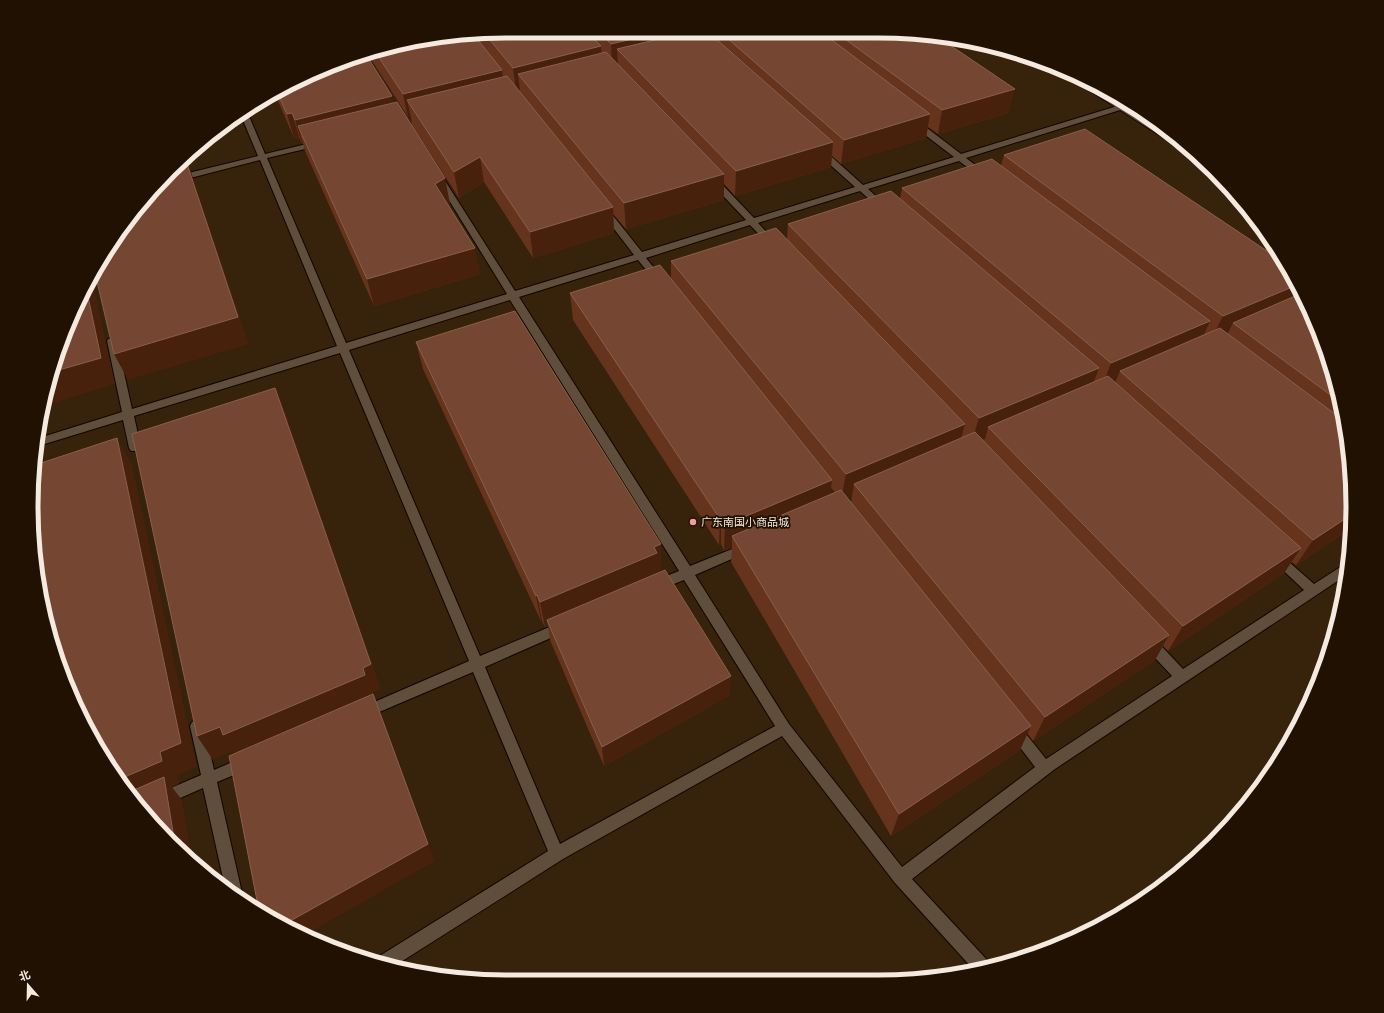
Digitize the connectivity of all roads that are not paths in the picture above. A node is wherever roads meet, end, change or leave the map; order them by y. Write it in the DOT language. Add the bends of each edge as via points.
graph roads {
  1 [pos="1122,107"];
  2 [pos="246,117"];
  3 [pos="909,118"];
  4 [pos="330,141"];
  5 [pos="815,146"];
  6 [pos="959,157"];
  7 [pos="262,158"];
  8 [pos="434,169"];
  9 [pos="708,175"];
  10 [pos="170,181"];
  11 [pos="991,181"];
  12 [pos="861,188"];
  13 [pos="596,200"];
  14 [pos="891,214"];
  15 [pos="752,221"];
  16 [pos="779,250"];
  17 [pos="640,256"];
  18 [pos="664,287"];
  19 [pos="513,295"];
  20 [pos="110,331"];
  21 [pos="343,348"];
  22 [pos="128,414"];
  23 [pos="43,441"];
  24 [pos="138,461"];
  25 [pos="760,542"];
  26 [pos="1267,549"];
  27 [pos="1341,572"];
  28 [pos="687,573"];
  29 [pos="1313,591"];
  30 [pos="644,592"];
  31 [pos="578,620"];
  32 [pos="1138,631"];
  33 [pos="477,664"];
  34 [pos="1182,677"];
  35 [pos="195,717"];
  36 [pos="354,717"];
  37 [pos="1006,719"];
  38 [pos="784,728"];
  39 [pos="259,758"];
  40 [pos="1045,769"];
  41 [pos="209,779"];
  42 [pos="148,806"];
  43 [pos="558,854"];
  44 [pos="901,878"];
  45 [pos="233,886"];
  46 [pos="389,960"];
  47 [pos="979,964"];
  1 -- 6 [label="street"];
  2 -- 7 [label="street"];
  3 -- 6 [label="street"];
  4 -- 7 [label="street"];
  5 -- 12 [label="street"];
  6 -- 11 [label="street"];
  6 -- 12 [label="street"];
  7 -- 10 [label="street"];
  7 -- 21 [label="street"];
  8 -- 19 [label="street"];
  9 -- 15 [label="street"];
  12 -- 14 [label="street"];
  12 -- 15 [label="street"];
  13 -- 17 [label="street"];
  15 -- 16 [label="street"];
  15 -- 17 [label="street"];
  17 -- 18 [label="street"];
  17 -- 19 [label="street"];
  19 -- 21 [label="street"];
  19 -- 28 [label="street"];
  20 -- 22 [label="street"];
  21 -- 22 [label="street"];
  21 -- 33 [label="street"];
  22 -- 23 [label="street"];
  22 -- 24 [label="street"];
  25 -- 28 [label="street"];
  26 -- 29 [label="street"];
  27 -- 29 [label="street"];
  28 -- 30 [label="street"];
  28 -- 38 [label="street"];
  29 -- 34 [label="street"];
  31 -- 33 [label="street"];
  32 -- 34 [label="street"];
  33 -- 36 [label="street"];
  33 -- 43 [label="street"];
  34 -- 40 [label="street"];
  35 -- 41 [label="street"];
  37 -- 40 [label="street"];
  38 -- 43 [label="street"];
  38 -- 44 [label="street"];
  39 -- 41 [label="street"];
  40 -- 44 [label="street"];
  41 -- 42 [label="street"];
  41 -- 45 [label="street"];
  43 -- 46 [label="street"];
  44 -- 47 [label="street"];
}
